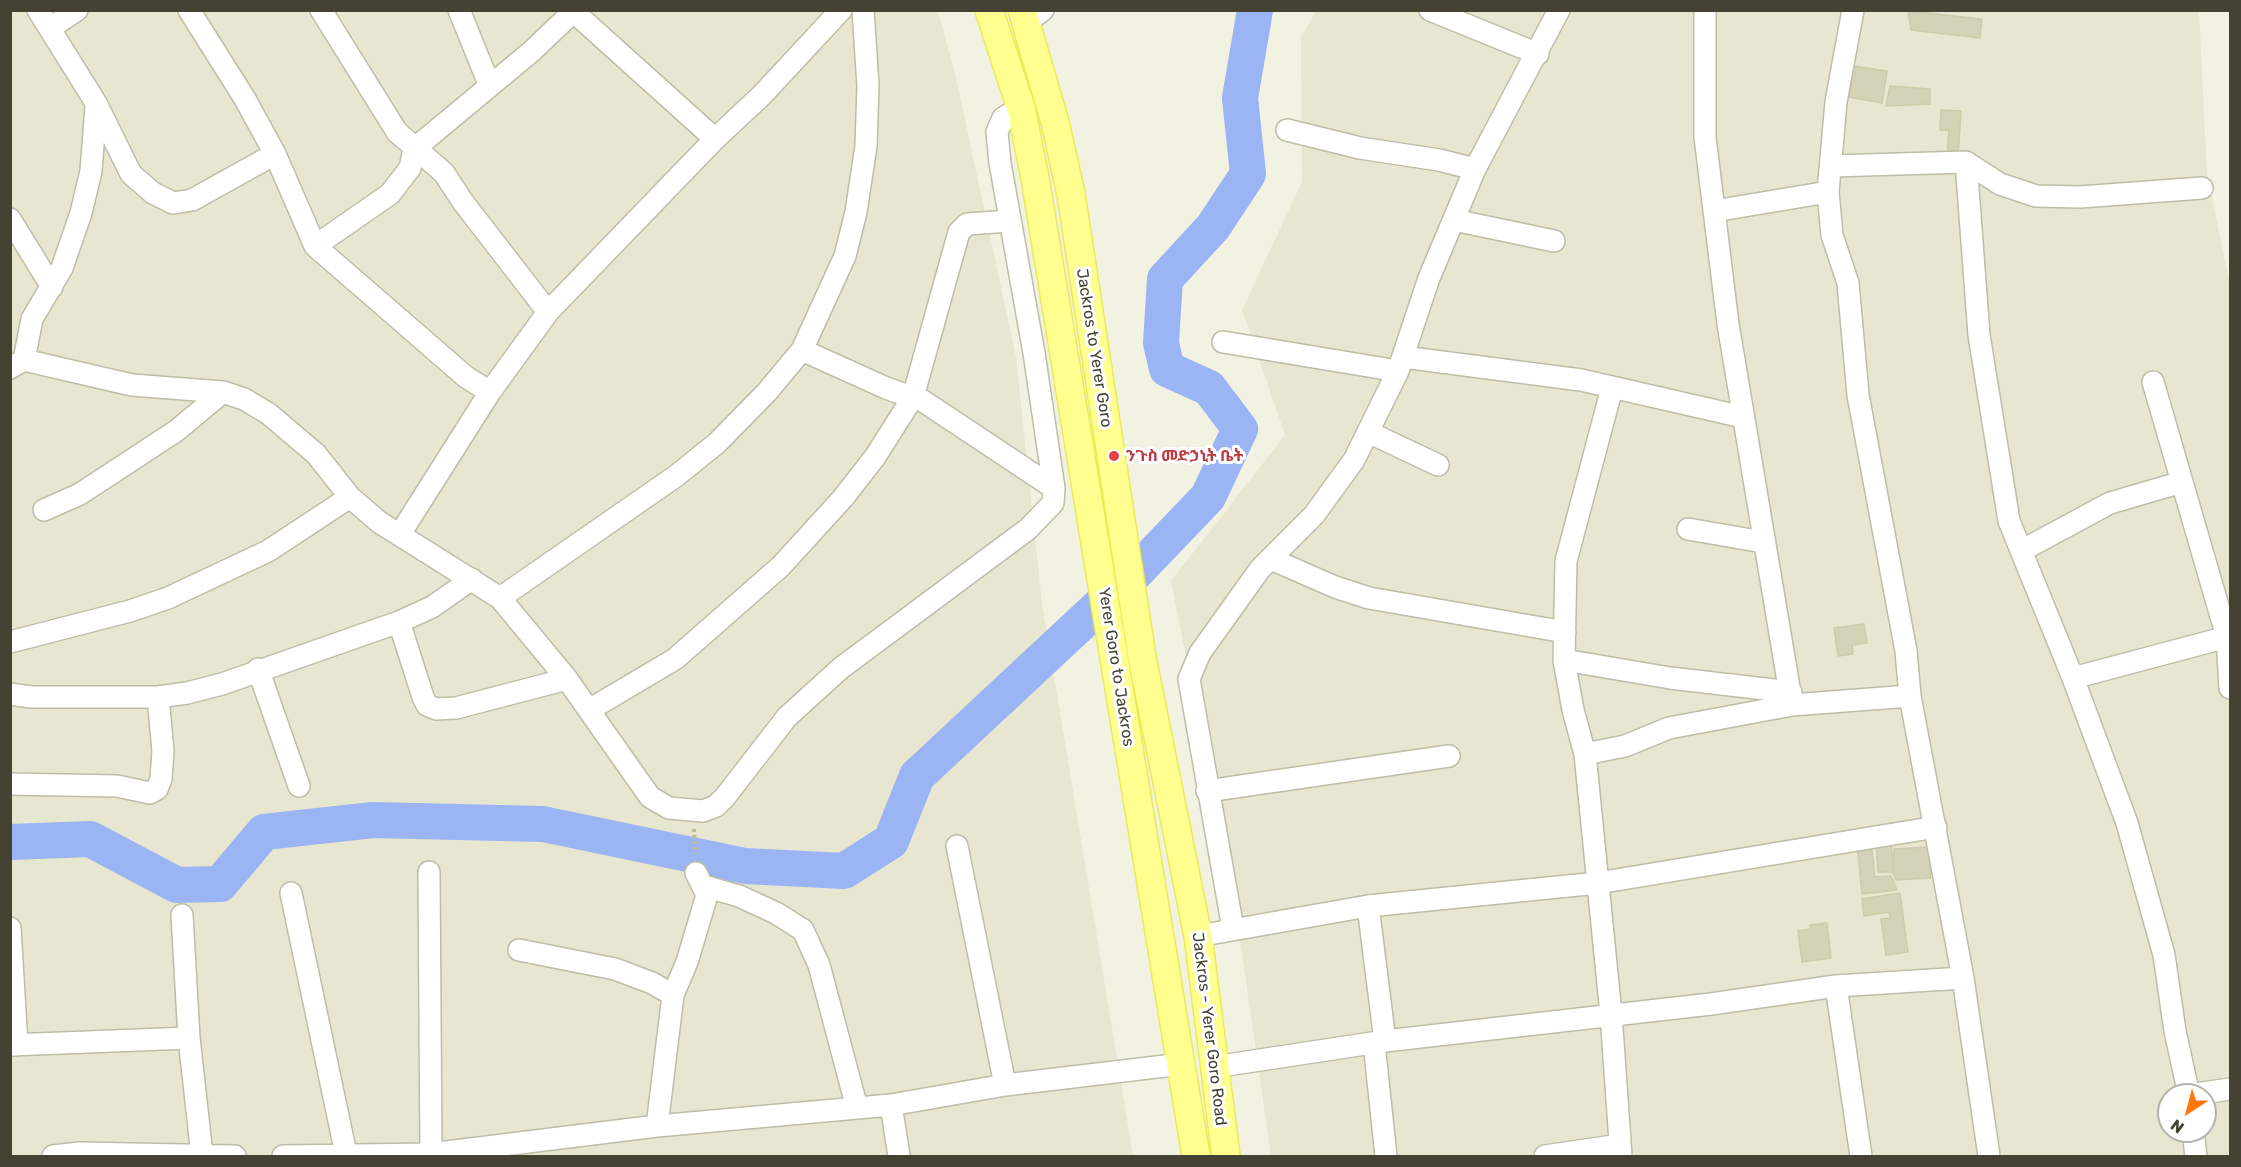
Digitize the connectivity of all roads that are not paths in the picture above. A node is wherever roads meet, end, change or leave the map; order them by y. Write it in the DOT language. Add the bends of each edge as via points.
graph roads {
  1 [pos="77,10"];
  2 [pos="189,10"];
  3 [pos="321,10"];
  4 [pos="459,10"];
  5 [pos="841,10"];
  6 [pos="863,10"];
  7 [pos="989,10"];
  8 [pos="1430,10"];
  9 [pos="1559,10"];
  10 [pos="1705,10"];
  11 [pos="1853,10"];
  12 [pos="575,11"];
  13 [pos="44,19"];
  14 [pos="1031,22"];
  15 [pos="1538,54"];
  16 [pos="489,84"];
  17 [pos="96,103"];
  18 [pos="1021,108"];
  19 [pos="1287,130"];
  20 [pos="715,139"];
  21 [pos="414,149"];
  22 [pos="275,154"];
  23 [pos="1966,162"];
  24 [pos="1832,166"];
  25 [pos="1475,169"];
  26 [pos="2202,188"];
  27 [pos="1828,192"];
  28 [pos="1714,211"];
  29 [pos="10,219"];
  30 [pos="1454,220"];
  31 [pos="1010,221"];
  32 [pos="1554,241"];
  33 [pos="315,246"];
  34 [pos="52,286"];
  35 [pos="548,312"];
  36 [pos="1223,342"];
  37 [pos="802,350"];
  38 [pos="17,364"];
  39 [pos="1401,364"];
  40 [pos="2152,382"];
  41 [pos="1612,388"];
  42 [pos="223,392"];
  43 [pos="490,392"];
  44 [pos="913,397"];
  45 [pos="1743,417"];
  46 [pos="1368,432"];
  47 [pos="1438,465"];
  48 [pos="2182,482"];
  49 [pos="1054,488"];
  50 [pos="350,497"];
  51 [pos="44,510"];
  52 [pos="1688,529"];
  53 [pos="400,534"];
  54 [pos="1763,542"];
  55 [pos="2021,551"];
  56 [pos="1271,559"];
  57 [pos="472,579"];
  58 [pos="500,598"];
  59 [pos="399,622"];
  60 [pos="1565,632"];
  61 [pos="2227,638"];
  62 [pos="10,642"];
  63 [pos="1564,660"];
  64 [pos="258,669"];
  65 [pos="2073,678"];
  66 [pos="567,679"];
  67 [pos="2230,688"];
  68 [pos="10,694"];
  69 [pos="1910,696"];
  70 [pos="158,697"];
  71 [pos="1792,699"];
  72 [pos="589,710"];
  73 [pos="1585,754"];
  74 [pos="1449,756"];
  75 [pos="10,784"];
  76 [pos="300,786"];
  77 [pos="1207,791"];
  78 [pos="1936,827"];
  79 [pos="957,846"];
  80 [pos="429,872"];
  81 [pos="1598,883"];
  82 [pos="291,893"];
  83 [pos="1191,901"];
  84 [pos="1368,906"];
  85 [pos="182,915"];
  86 [pos="10,928"];
  87 [pos="1233,929"];
  88 [pos="1198,936"];
  89 [pos="519,950"];
  90 [pos="1963,978"];
  91 [pos="1836,986"];
  92 [pos="672,995"];
  93 [pos="1611,1014"];
  94 [pos="189,1038"];
  95 [pos="1380,1042"];
  96 [pos="14,1045"];
  97 [pos="1182,1064"];
  98 [pos="1214,1067"];
  99 [pos="2186,1083"];
  100 [pos="1005,1085"];
  101 [pos="891,1105"];
  102 [pos="857,1108"];
  103 [pos="657,1126"];
  104 [pos="1621,1151"];
  105 [pos="346,1154"];
  106 [pos="80,1155"];
  107 [pos="202,1155"];
  108 [pos="430,1155"];
  109 [pos="53,1156"];
  110 [pos="235,1156"];
  111 [pos="283,1156"];
  112 [pos="899,1156"];
  113 [pos="1196,1156"];
  114 [pos="1226,1156"];
  115 [pos="1386,1156"];
  116 [pos="1545,1156"];
  117 [pos="1861,1156"];
  118 [pos="1989,1156"];
  1 -- 13 [label="street"];
  2 -- 22 [label="street"];
  3 -- 21 [label="street" via="397,132"];
  4 -- 16 [label="street"];
  5 -- 20 [label="street"];
  6 -- 37 [label="street" via="868,86 866,146 856,212 845,256"];
  7 -- 18 [label="main road"];
  8 -- 15 [label="street"];
  9 -- 15 [label="street"];
  10 -- 28 [label="street" via="1705,137"];
  11 -- 24 [label="street" via="1836,102"];
  12 -- 16 [label="street"];
  12 -- 20 [label="street"];
  13 -- 17 [label="street"];
  14 -- 83 [label="main road, Jackros to Yerer Goro" via="1071,194 1142,657"];
  15 -- 25 [label="street"];
  16 -- 21 [label="street"];
  17 -- 22 [label="street" via="131,174 153,194 173,203 192,200"];
  17 -- 34 [label="street" via="86,192 71,248"];
  18 -- 31 [label="street" via="1003,118 997,132"];
  18 -- 97 [label="main road, Yerer Goro to Jackros"];
  19 -- 25 [label="street"];
  20 -- 35 [label="street"];
  21 -- 33 [label="street" via="410,168 390,194"];
  21 -- 35 [label="street" via="444,172"];
  22 -- 33 [label="street"];
  23 -- 24 [label="street"];
  23 -- 26 [label="street" via="2000,184 2036,196 2080,197"];
  23 -- 55 [label="street" via="1979,335 2009,521"];
  24 -- 27 [label="street"];
  25 -- 30 [label="street"];
  27 -- 28 [label="street"];
  27 -- 69 [label="street" via="1832,235 1848,283 1858,395 1906,651"];
  28 -- 45 [label="street"];
  29 -- 34 [label="street"];
  30 -- 32 [label="street"];
  30 -- 39 [label="street" via="1429,278"];
  31 -- 44 [label="street" via="967,224 959,232"];
  31 -- 49 [label="street"];
  33 -- 43 [label="street" via="466,377"];
  34 -- 38 [label="street" via="32,319"];
  35 -- 43 [label="street"];
  36 -- 39 [label="street"];
  37 -- 44 [label="street"];
  37 -- 58 [label="street" via="717,443 667,483"];
  38 -- 42 [label="street" via="132,385"];
  39 -- 41 [label="street" via="1581,380"];
  39 -- 46 [label="street"];
  40 -- 48 [label="street"];
  41 -- 45 [label="street"];
  41 -- 60 [label="street" via="1566,561"];
  42 -- 50 [label="street" via="244,399 282,425 316,454"];
  42 -- 51 [label="street" via="176,431 80,494"];
  43 -- 53 [label="street"];
  44 -- 49 [label="street"];
  44 -- 72 [label="street" via="856,482 781,566 675,658"];
  45 -- 54 [label="street"];
  46 -- 47 [label="street"];
  46 -- 56 [label="street" via="1354,460 1314,515"];
  48 -- 55 [label="street" via="2110,503"];
  48 -- 61 [label="street"];
  49 -- 72 [label="street" via="1053,503 1028,529 886,632 787,717 716,806 703,810 669,808 650,797"];
  50 -- 53 [label="street"];
  50 -- 62 [label="street" via="268,551 168,598"];
  52 -- 54 [label="street"];
  53 -- 57 [label="street"];
  54 -- 71 [label="street"];
  55 -- 65 [label="street"];
  56 -- 60 [label="street" via="1369,598"];
  56 -- 77 [label="street" via="1260,568 1206,644 1189,679"];
  57 -- 58 [label="street"];
  57 -- 59 [label="street" via="432,607"];
  58 -- 66 [label="street"];
  59 -- 64 [label="street"];
  59 -- 66 [label="street" via="423,697 427,705 436,709 456,708"];
  60 -- 63 [label="street"];
  61 -- 65 [label="street"];
  61 -- 67 [label="street"];
  63 -- 71 [label="street"];
  63 -- 73 [label="street"];
  64 -- 70 [label="street" via="222,684"];
  64 -- 76 [label="street"];
  65 -- 99 [label="street" via="2127,823 2152,907"];
  66 -- 72 [label="street"];
  68 -- 70 [label="street"];
  69 -- 71 [label="street"];
  69 -- 78 [label="street"];
  70 -- 75 [label="street" via="163,751 158,789 150,793 107,786"];
  71 -- 73 [label="street" via="1669,728 1625,746"];
  73 -- 81 [label="street"];
  74 -- 77 [label="street"];
  77 -- 87 [label="street"];
  78 -- 81 [label="street"];
  78 -- 90 [label="street"];
  79 -- 100 [label="street"];
  80 -- 108 [label="street"];
  81 -- 84 [label="street"];
  81 -- 93 [label="street"];
  82 -- 105 [label="street"];
  83 -- 88 [label="main road, Jackros - Yerer Goro Road"];
  84 -- 87 [label="street"];
  84 -- 95 [label="street"];
  85 -- 94 [label="street"];
  86 -- 96 [label="street"];
  87 -- 88 [label="street"];
  88 -- 98 [label="main road, Jackros - Yerer Goro Road"];
  89 -- 92 [label="street" via="615,969"];
  90 -- 91 [label="street"];
  90 -- 118 [label="street"];
  91 -- 93 [label="street"];
  91 -- 117 [label="street"];
  92 -- 102 [label="street" via="698,930 706,895 700,879 776,913 803,930 819,965"];
  92 -- 103 [label="street"];
  93 -- 95 [label="street"];
  93 -- 104 [label="street"];
  94 -- 96 [label="street"];
  94 -- 107 [label="street"];
  95 -- 98 [label="street"];
  95 -- 115 [label="street"];
  97 -- 100 [label="street"];
  97 -- 113 [label="main road, Yerer Goro to Jackros"];
  98 -- 114 [label="main road, Jackros - Yerer Goro Road"];
  100 -- 101 [label="street"];
  101 -- 102 [label="street"];
  101 -- 112 [label="street"];
  102 -- 103 [label="street"];
  103 -- 108 [label="street"];
  104 -- 116 [label="street"];
  105 -- 108 [label="street"];
  105 -- 111 [label="street"];
  106 -- 107 [label="street"];
  106 -- 109 [label="street"];
  107 -- 110 [label="street"];
}
